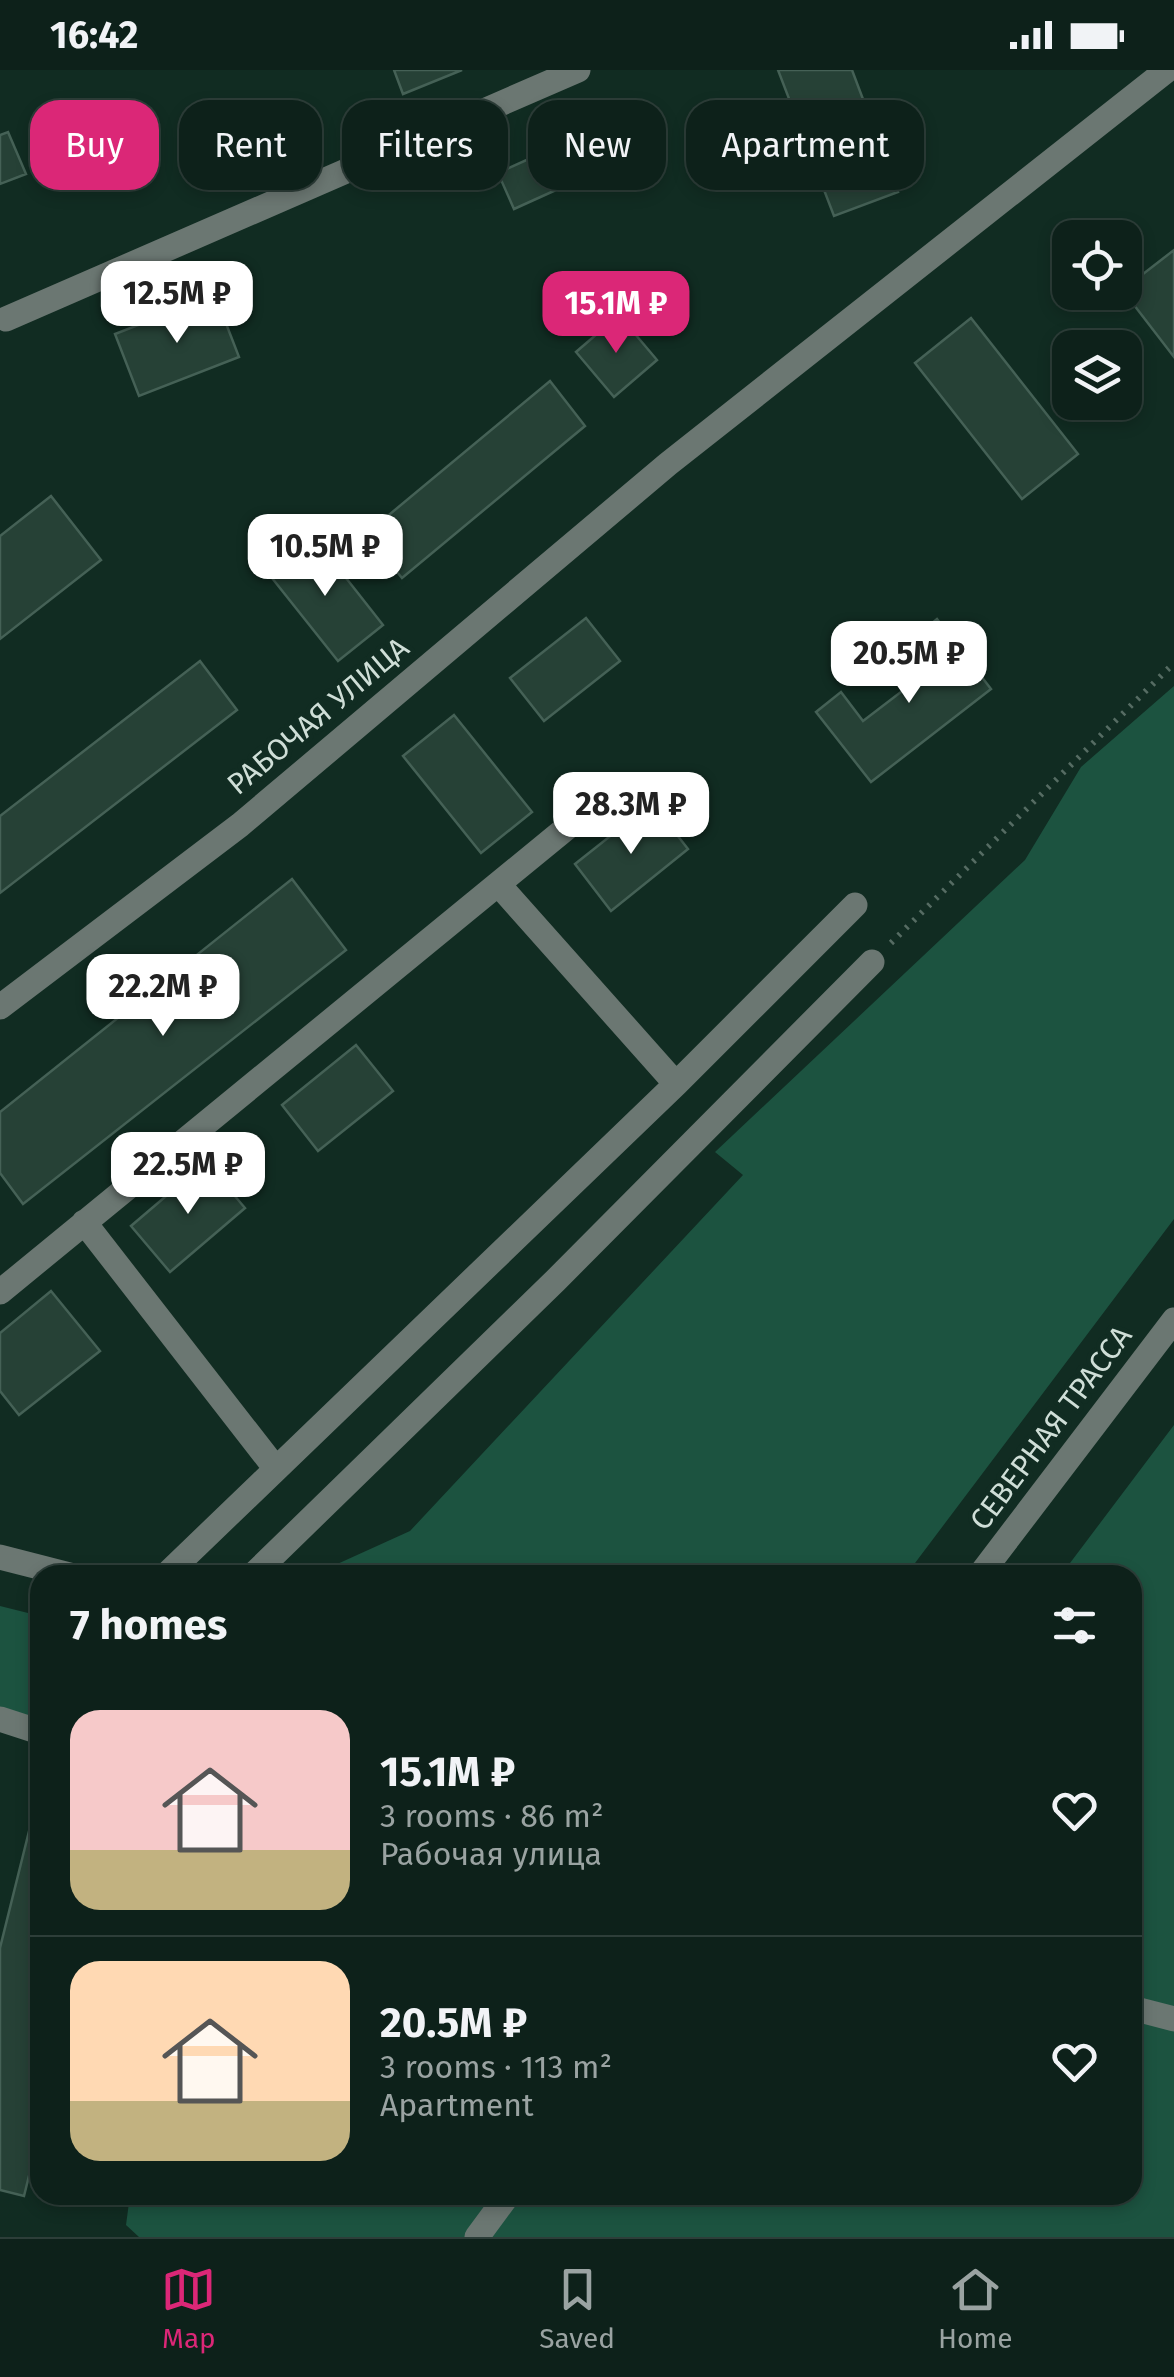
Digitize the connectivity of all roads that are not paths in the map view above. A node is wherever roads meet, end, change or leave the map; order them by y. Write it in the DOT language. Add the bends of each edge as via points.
graph roads {
  1 [pos="578,70"];
  2 [pos="1167,70"];
  3 [pos="6,319"];
  4 [pos="592,807"];
  5 [pos="499,885"];
  6 [pos="855,905"];
  7 [pos="872,962"];
  8 [pos="0,1007"];
  9 [pos="676,1084"];
  10 [pos="84,1222"];
  11 [pos="0,1292"];
  12 [pos="1174,1320"];
  13 [pos="276,1469"];
  14 [pos="0,1557"];
  15 [pos="31,1565"];
  16 [pos="176,1565"];
  17 [pos="262,1565"];
  18 [pos="988,1565"];
  19 [pos="0,1720"];
  20 [pos="30,1729"];
  21 [pos="1142,2011"];
  22 [pos="1174,2019"];
  23 [pos="501,2205"];
  24 [pos="477,2237"];
  1 -- 3 [label="street"];
  2 -- 8 [label="street, РАБОЧАЯ УЛИЦА" via="668,464 240,825"];
  4 -- 5 [label="street"];
  5 -- 9 [label="street"];
  5 -- 10 [label="street"];
  6 -- 9 [label="street"];
  7 -- 17 [label="street"];
  9 -- 13 [label="street"];
  10 -- 11 [label="street"];
  10 -- 13 [label="street"];
  12 -- 18 [label="street, СЕВЕРНАЯ ТРАССА"];
  13 -- 16 [label="street"];
  14 -- 15 [label="street"];
  19 -- 20 [label="street"];
  21 -- 22 [label="street"];
  23 -- 24 [label="street"];
}
